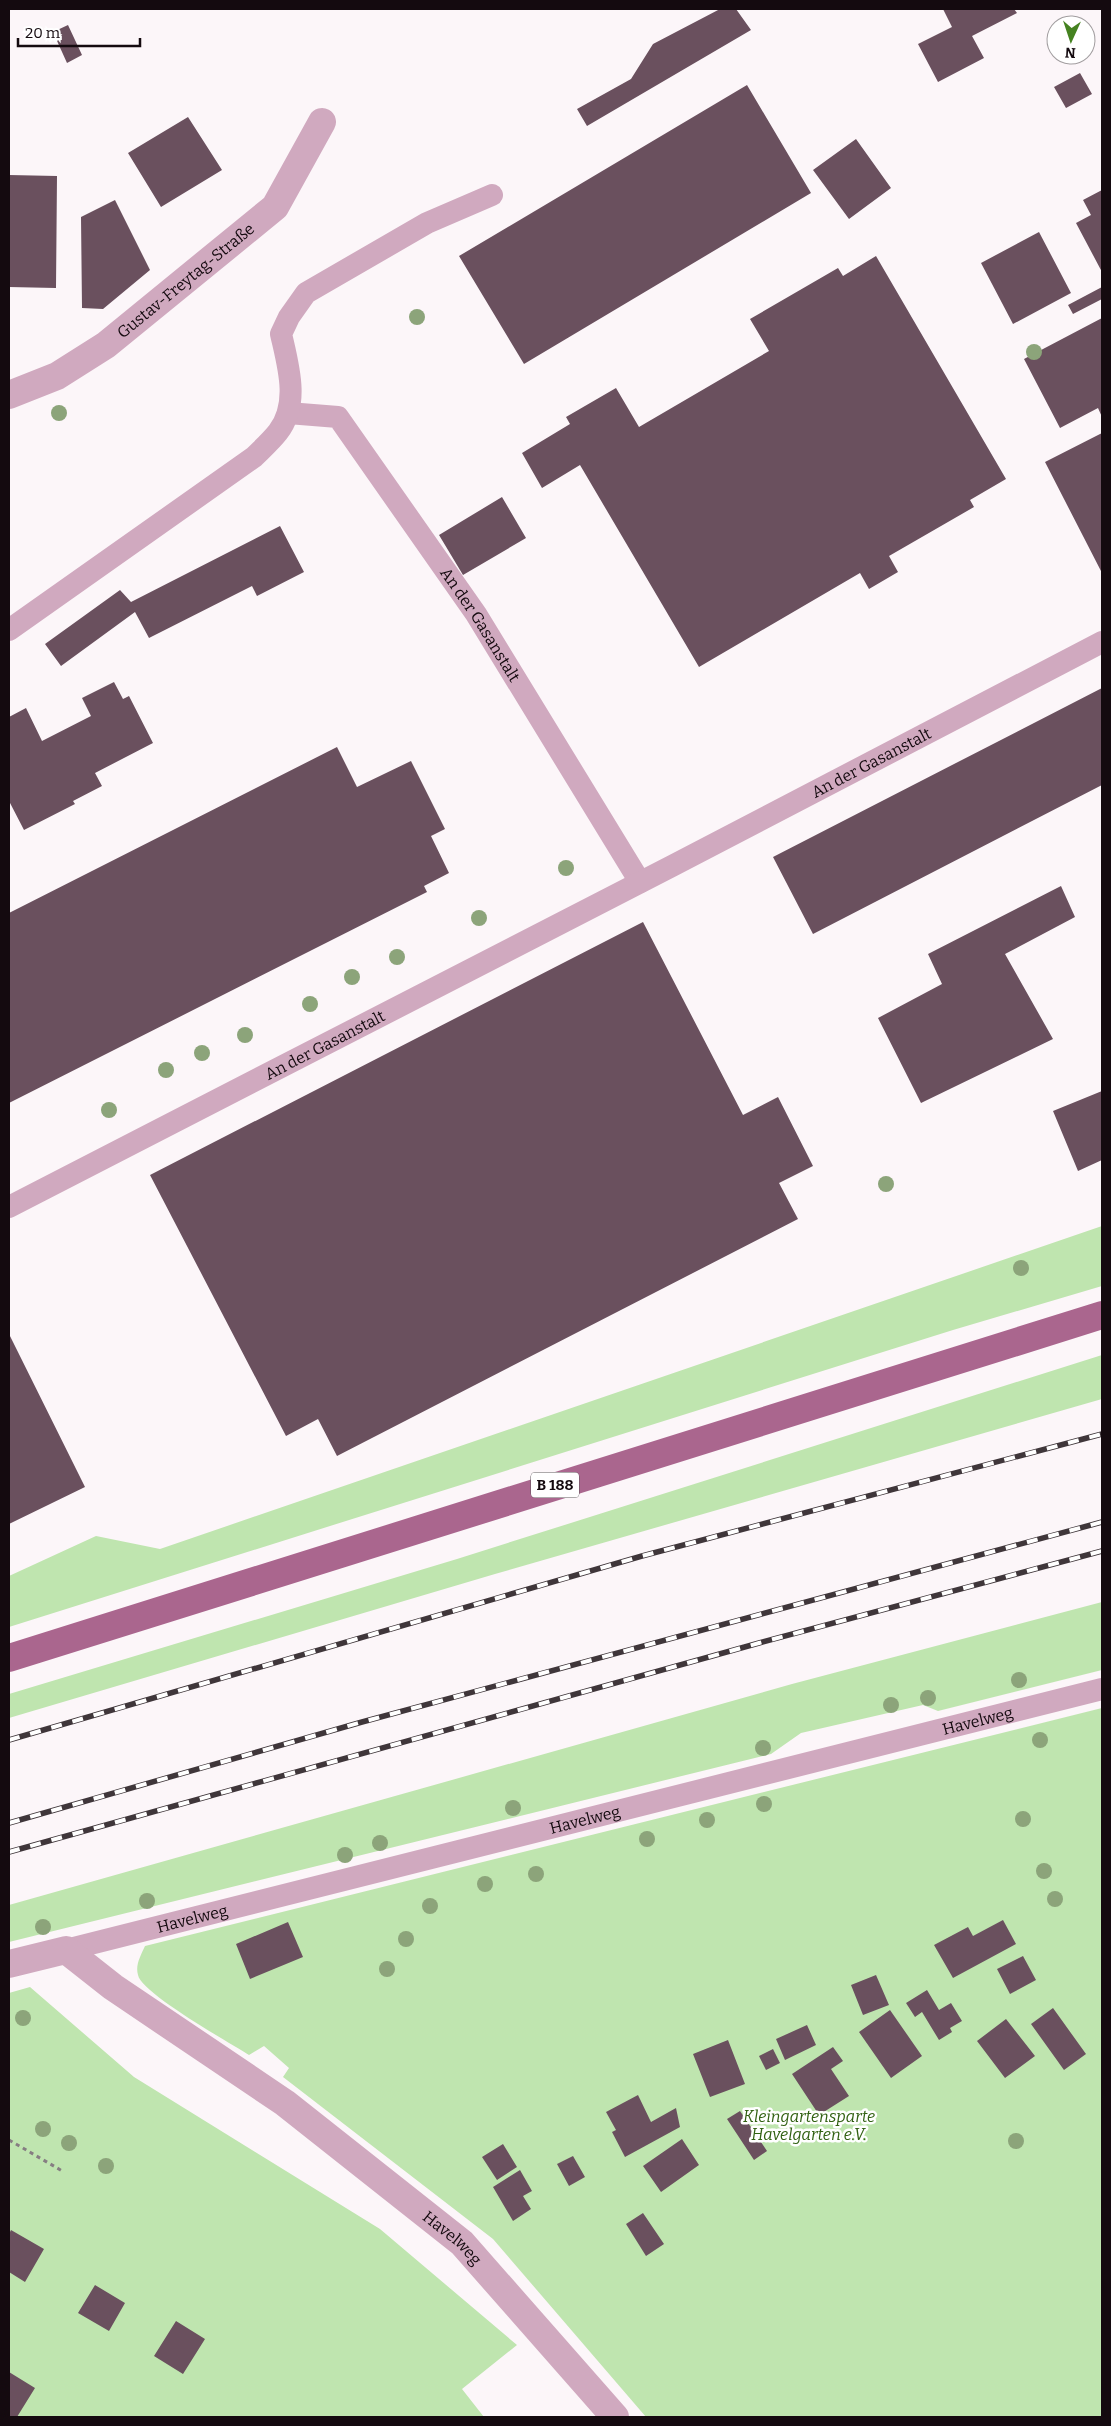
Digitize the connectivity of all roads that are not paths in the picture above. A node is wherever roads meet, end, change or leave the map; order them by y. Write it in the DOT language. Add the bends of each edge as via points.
graph roads {
  1 [pos="322,122"];
  2 [pos="492,195"];
  3 [pos="9,395"];
  4 [pos="288,413"];
  5 [pos="9,630"];
  6 [pos="1102,642"];
  7 [pos="640,882"];
  8 [pos="9,1207"];
  9 [pos="1102,1315"];
  10 [pos="9,1658"];
  11 [pos="1102,1689"];
  12 [pos="66,1950"];
  13 [pos="9,1964"];
  14 [pos="615,2417"];
  1 -- 3 [label="street, Gustav-Freytag-Straße" via="275,207 106,345 57,376"];
  2 -- 4 [label="lane" via="428,223 306,293 281,334 290,374"];
  4 -- 5 [label="lane" via="279,431 254,457"];
  4 -- 7 [label="lane, An der Gasanstalt" via="338,417 476,614"];
  6 -- 7 [label="lane, An der Gasanstalt"];
  7 -- 8 [label="lane, An der Gasanstalt"];
  9 -- 10 [label="main road, B 188"];
  11 -- 12 [label="lane, Havelweg"];
  12 -- 13 [label="street, Havelweg"];
  12 -- 14 [label="street, Havelweg" via="113,1987 285,2103 462,2243"];
}
